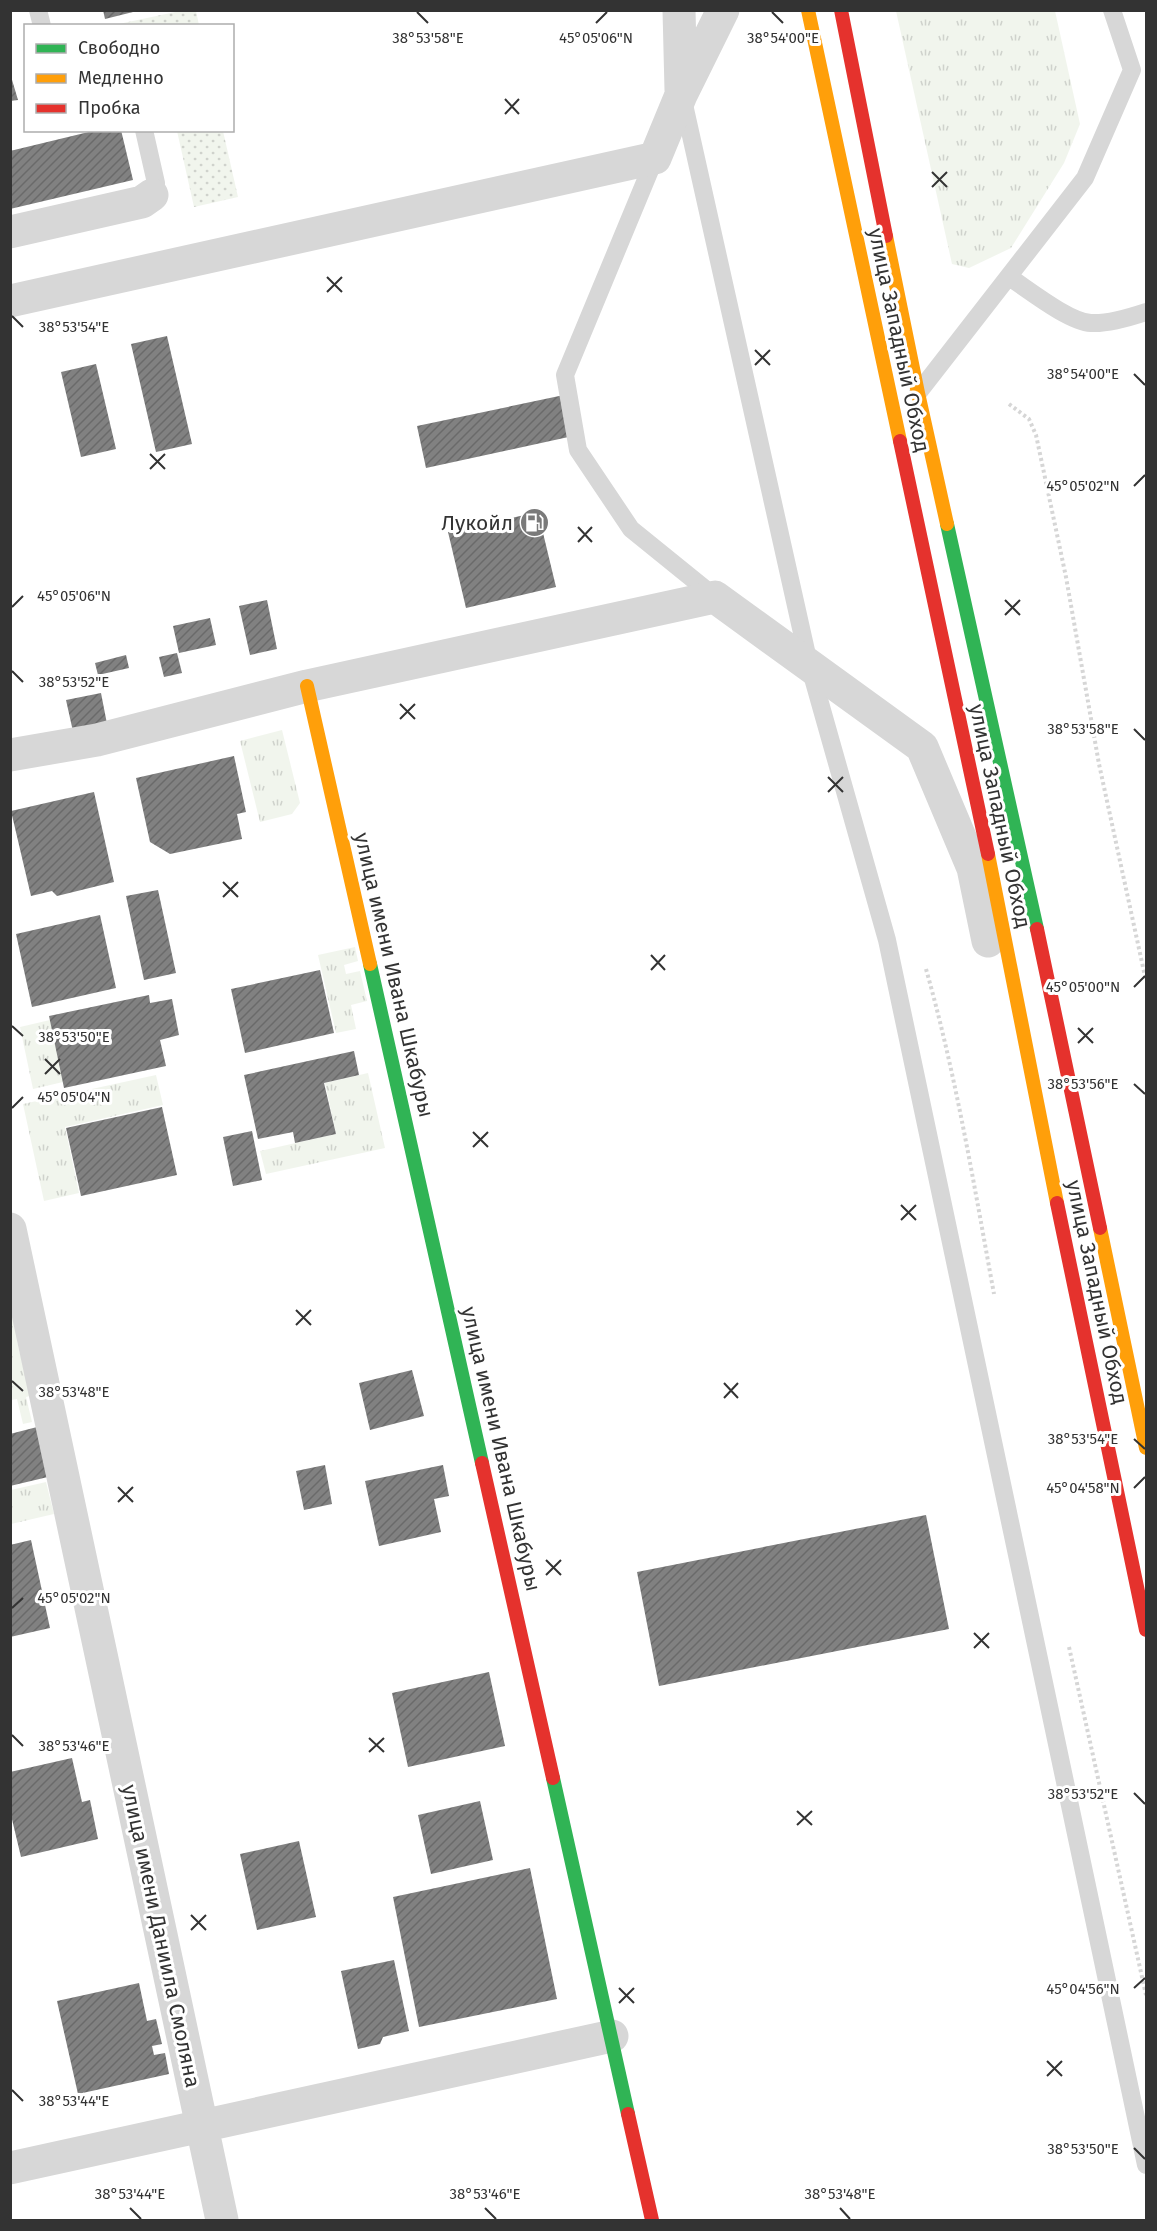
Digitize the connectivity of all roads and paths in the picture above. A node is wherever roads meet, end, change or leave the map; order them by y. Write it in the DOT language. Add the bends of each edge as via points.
graph roads {
  1 [pos="679,10"];
  2 [pos="723,10"];
  3 [pos="808,10"];
  4 [pos="841,10"];
  5 [pos="1112,10"];
  6 [pos="681,95"];
  7 [pos="144,132"];
  8 [pos="655,158"];
  9 [pos="152,195"];
  10 [pos="10,232"];
  11 [pos="1009,277"];
  12 [pos="10,300"];
  13 [pos="1146,312"];
  14 [pos="918,393"];
  15 [pos="1009,404"];
  16 [pos="714,597"];
  17 [pos="809,664"];
  18 [pos="307,686"];
  19 [pos="10,755"];
  20 [pos="1146,981"];
  21 [pos="1024,1042"];
  22 [pos="10,1229"];
  23 [pos="1146,1448"];
  24 [pos="1146,1630"];
  25 [pos="612,2036"];
  26 [pos="201,2127"];
  27 [pos="1146,2165"];
  28 [pos="10,2168"];
  29 [pos="222,2220"];
  30 [pos="652,2220"];
  1 -- 6 [label="street"];
  2 -- 6 [label="street"];
  3 -- 21 [label="main road, улица Западный Обход"];
  4 -- 14 [label="main road, улица Западный Обход"];
  5 -- 11 [label="lane" via="1132,70 1085,178"];
  6 -- 8 [label="street"];
  6 -- 17 [label="lane"];
  7 -- 9 [label="lane" via="156,183"];
  8 -- 12 [label="street"];
  8 -- 16 [label="lane" via="565,375 578,450 624,520"];
  9 -- 10 [label="street" via="142,202"];
  11 -- 13 [label="lane" via="1065,313 1090,323"];
  11 -- 14 [label="lane"];
  14 -- 23 [label="main road, улица Западный Обход"];
  15 -- 20 [label="path" via="1029,418 1036,435 1099,764"];
  16 -- 17 [label="street"];
  16 -- 18 [label="street"];
  17 -- 21 [label="street" via="922,747 973,868 994,967"];
  17 -- 27 [label="lane" via="887,940"];
  18 -- 19 [label="street" via="97,740"];
  18 -- 25 [label="main road, улица имени Ивана Шкабуры"];
  21 -- 24 [label="main road, улица Западный Обход"];
  22 -- 26 [label="street, улица имени Даниила Смоляна"];
  25 -- 26 [label="street"];
  25 -- 30 [label="main road, улица имени Ивана Шкабуры"];
  26 -- 28 [label="street"];
  26 -- 29 [label="street, улица имени Даниила Смоляна"];
}
